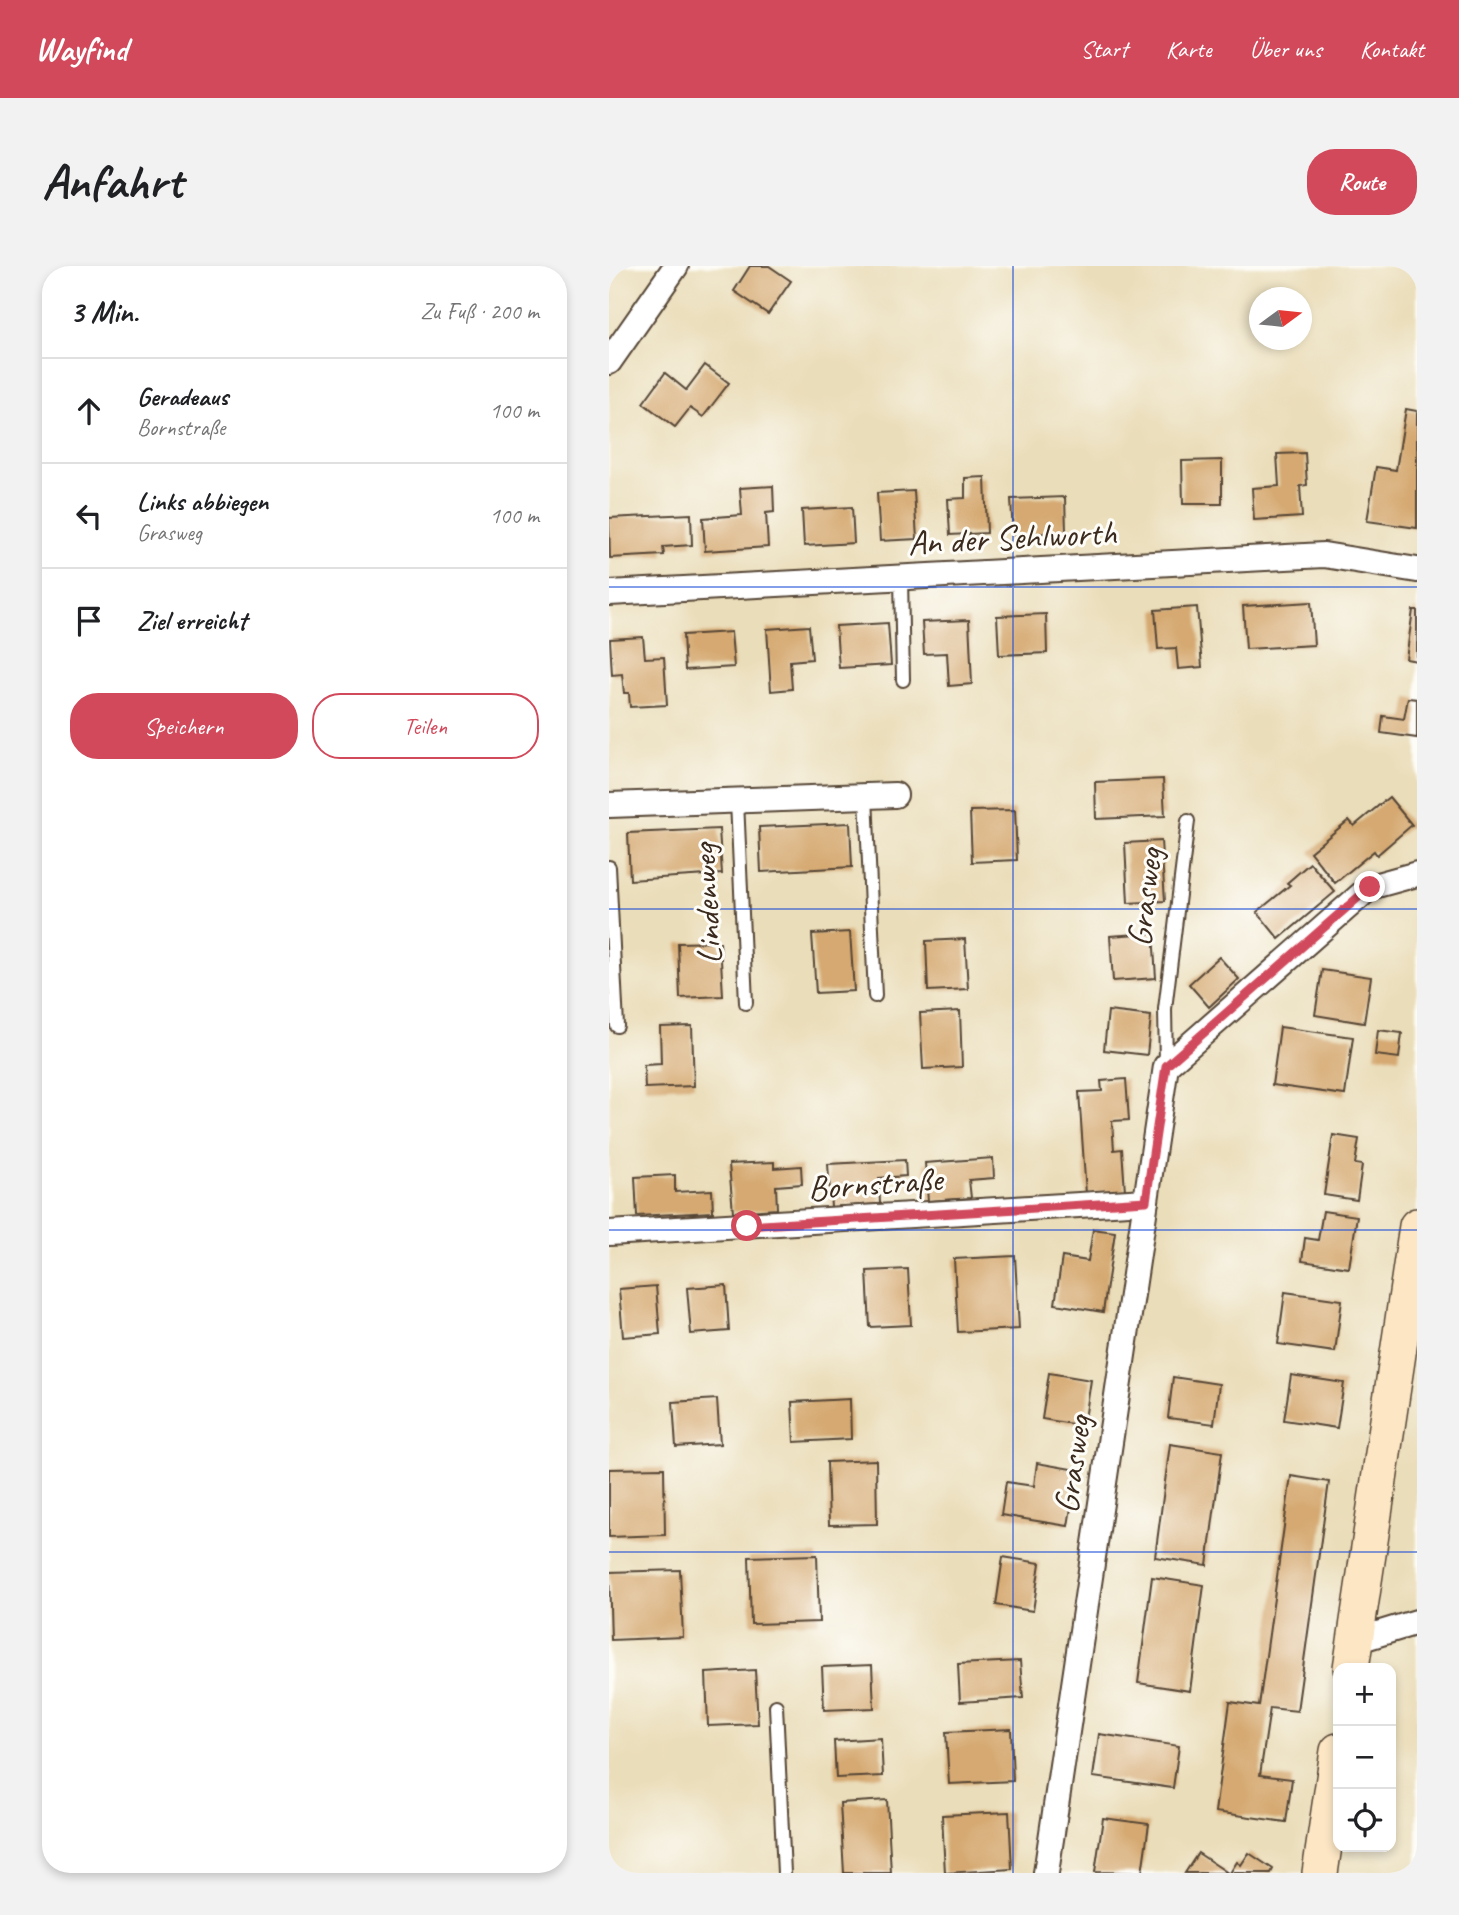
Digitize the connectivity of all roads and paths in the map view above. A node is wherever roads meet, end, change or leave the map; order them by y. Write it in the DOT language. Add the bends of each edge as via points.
graph roads {
  1 [pos="676,266"];
  2 [pos="609,362"];
  3 [pos="1417,570"];
  4 [pos="901,579"];
  5 [pos="609,593"];
  6 [pos="903,680"];
  7 [pos="895,795"];
  8 [pos="866,796"];
  9 [pos="737,801"];
  10 [pos="609,805"];
  11 [pos="1188,821"];
  12 [pos="609,867"];
  13 [pos="1417,874"];
  14 [pos="875,996"];
  15 [pos="746,1003"];
  16 [pos="617,1026"];
  17 [pos="1166,1066"];
  18 [pos="1146,1201"];
  19 [pos="1417,1226"];
  20 [pos="609,1233"];
  21 [pos="1417,1622"];
  22 [pos="1353,1655"];
  23 [pos="776,1706"];
  24 [pos="1333,1785"];
  25 [pos="784,1873"];
  26 [pos="1046,1873"];
  27 [pos="1320,1873"];
  1 -- 2 [label="street"];
  3 -- 4 [label="street, An der Sehlworth" via="1324,555"];
  4 -- 5 [label="street, An der Sehlworth"];
  4 -- 6 [label="lane"];
  7 -- 8 [label="street, Lindenweg"];
  8 -- 9 [label="street, Lindenweg"];
  8 -- 14 [label="lane"];
  9 -- 10 [label="street, Lindenweg"];
  9 -- 15 [label="lane, Lindenweg"];
  11 -- 17 [label="lane, Grasweg" via="1165,1009"];
  12 -- 16 [label="lane"];
  13 -- 17 [label="street" via="1370,887"];
  17 -- 18 [label="street, Grasweg"];
  18 -- 20 [label="street, Bornstraße"];
  18 -- 26 [label="street, Grasweg"];
  19 -- 22 [label="main road"];
  21 -- 22 [label="street"];
  23 -- 25 [label="lane"];
  24 -- 27 [label="main road"];
}
